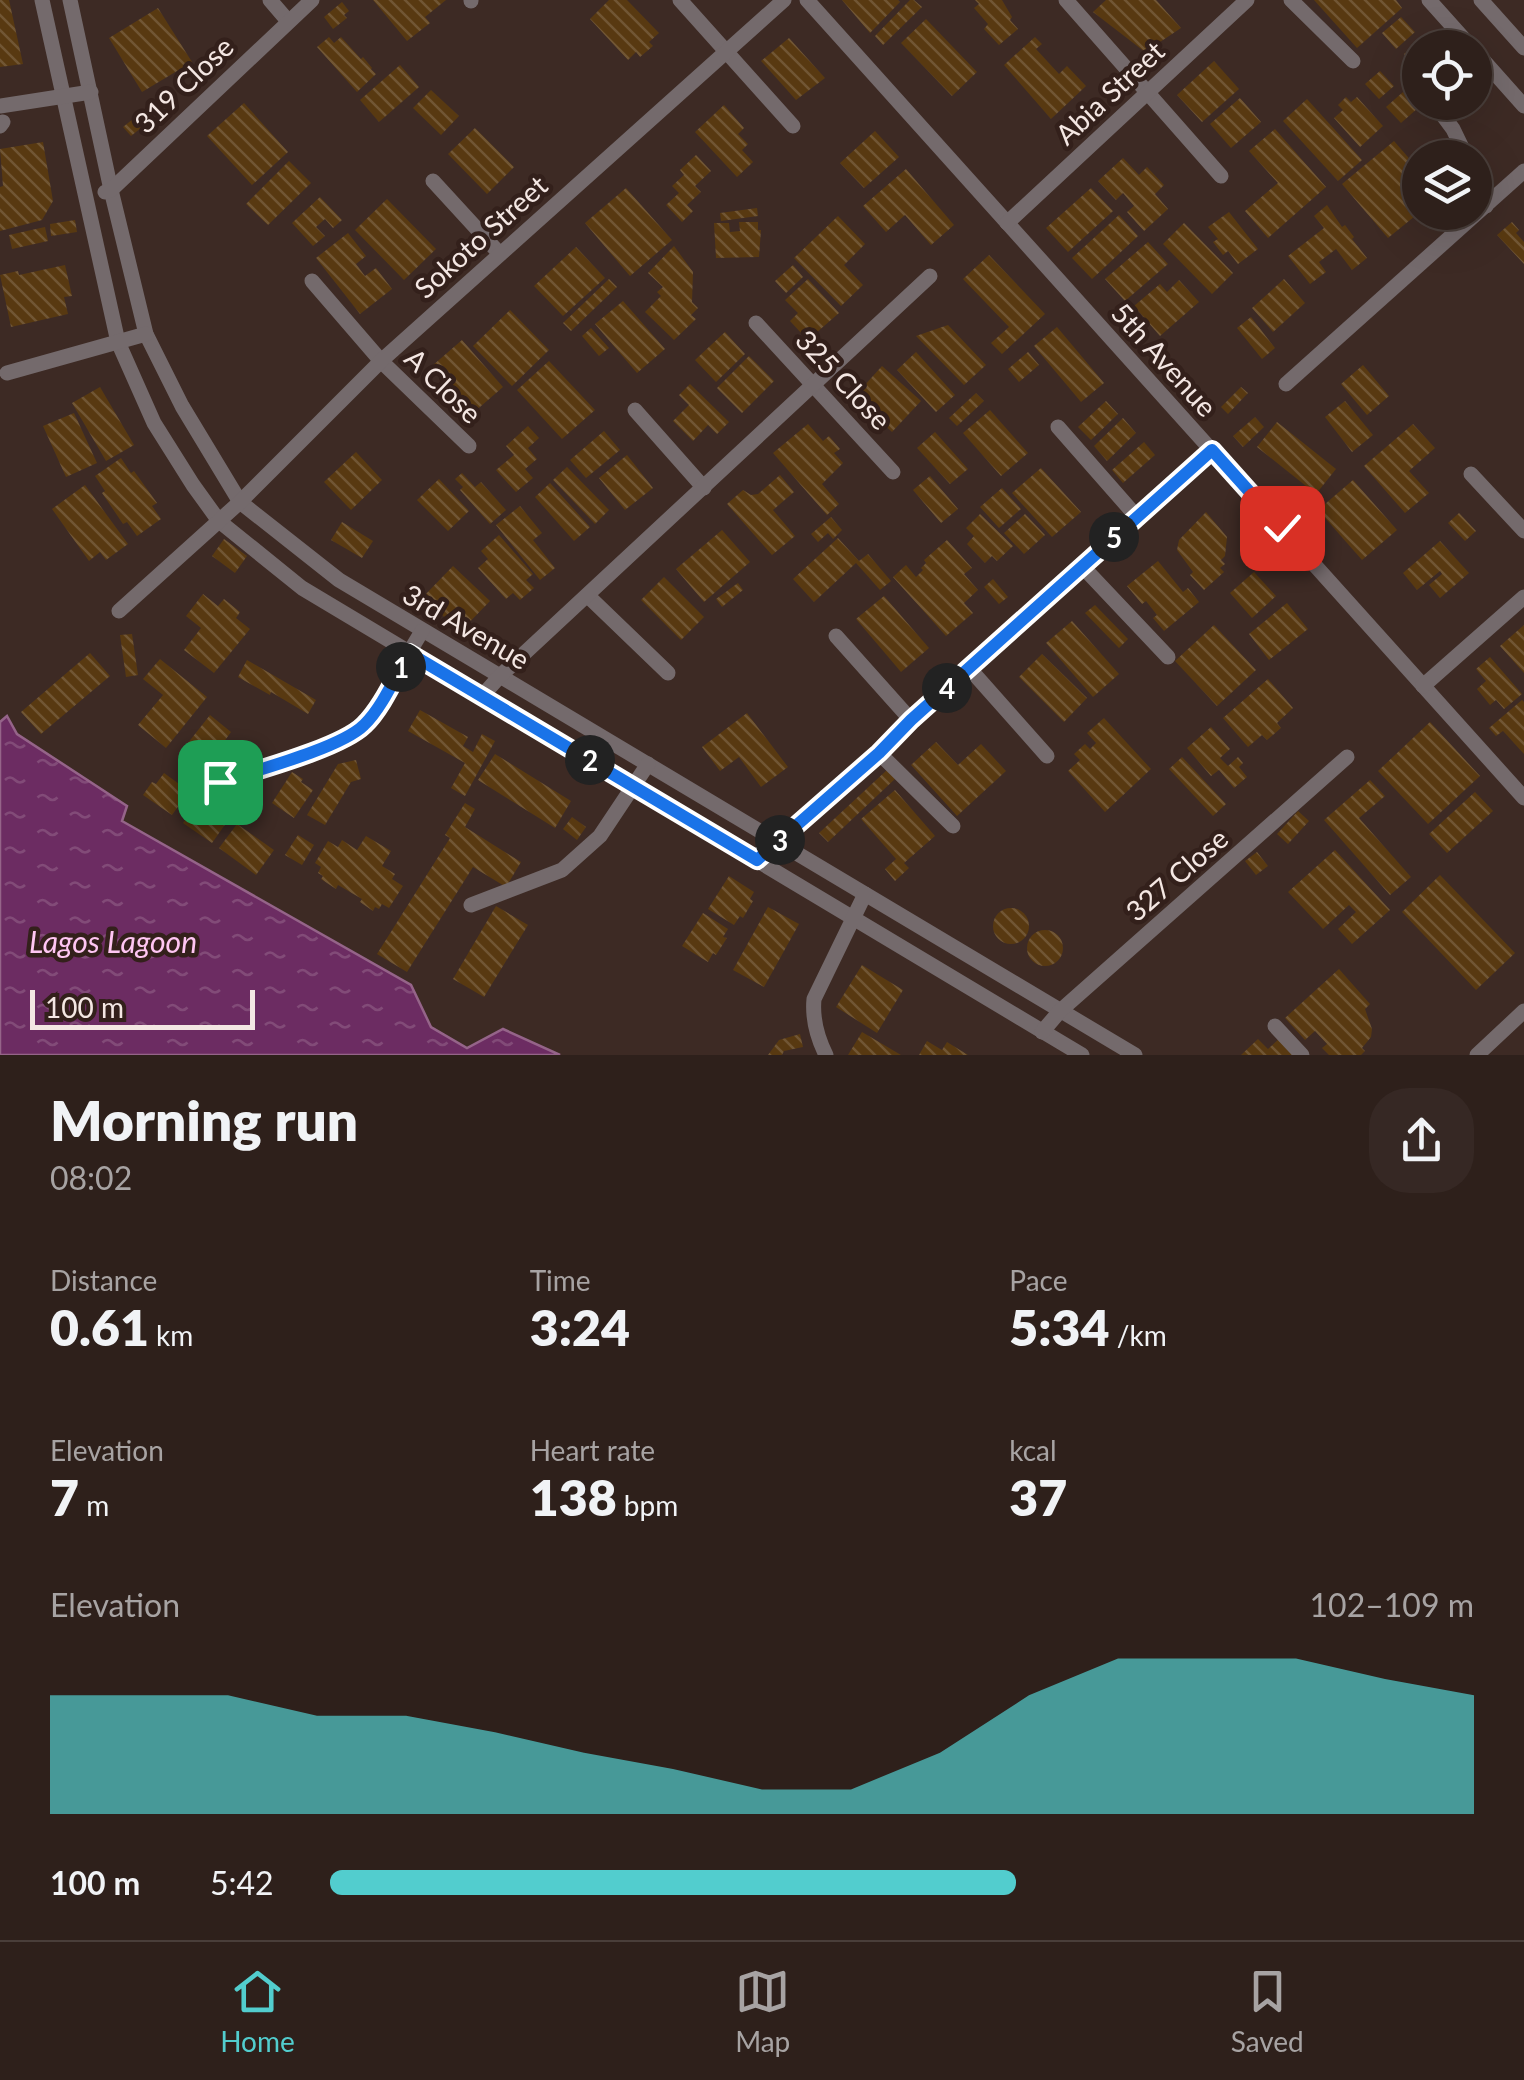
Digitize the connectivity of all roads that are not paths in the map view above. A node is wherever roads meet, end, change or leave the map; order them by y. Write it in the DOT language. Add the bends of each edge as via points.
graph roads {
  1 [pos="42,0"];
  2 [pos="70,0"];
  3 [pos="270,0"];
  4 [pos="312,0"];
  5 [pos="680,0"];
  6 [pos="784,0"];
  7 [pos="807,0"];
  8 [pos="1066,0"];
  9 [pos="1247,0"];
  10 [pos="1291,0"];
  11 [pos="1430,0"];
  12 [pos="1481,0"];
  13 [pos="288,20"];
  14 [pos="1456,30"];
  15 [pos="1524,48"];
  16 [pos="725,50"];
  17 [pos="1353,61"];
  18 [pos="1492,70"];
  19 [pos="91,92"];
  20 [pos="1147,92"];
  21 [pos="64,96"];
  22 [pos="1524,106"];
  23 [pos="1,118"];
  24 [pos="793,126"];
  25 [pos="1524,171"];
  26 [pos="1221,176"];
  27 [pos="433,181"];
  28 [pos="110,190"];
  29 [pos="86,196"];
  30 [pos="1492,200"];
  31 [pos="1007,224"];
  32 [pos="1459,230"];
  33 [pos="500,254"];
  34 [pos="930,276"];
  35 [pos="312,281"];
  36 [pos="756,323"];
  37 [pos="146,334"];
  38 [pos="118,342"];
  39 [pos="382,360"];
  40 [pos="7,373"];
  41 [pos="1286,384"];
  42 [pos="814,386"];
  43 [pos="635,410"];
  44 [pos="1058,427"];
  45 [pos="469,446"];
  46 [pos="1212,450"];
  47 [pos="893,472"];
  48 [pos="1471,474"];
  49 [pos="704,488"];
  50 [pos="240,502"];
  51 [pos="1137,517"];
  52 [pos="219,520"];
  53 [pos="1524,531"];
  54 [pos="1082,566"];
  55 [pos="588,596"];
  56 [pos="1524,596"];
  57 [pos="119,611"];
  58 [pos="422,631"];
  59 [pos="836,636"];
  60 [pos="409,653"];
  61 [pos="1168,658"];
  62 [pos="969,668"];
  63 [pos="668,673"];
  64 [pos="500,676"];
  65 [pos="1422,686"];
  66 [pos="483,695"];
  67 [pos="911,720"];
  68 [pos="879,753"];
  69 [pos="1048,756"];
  70 [pos="1348,757"];
  71 [pos="648,764"];
  72 [pos="220,782"];
  73 [pos="634,788"];
  74 [pos="1524,798"];
  75 [pos="953,826"];
  76 [pos="778,842"];
  77 [pos="757,860"];
  78 [pos="865,894"];
  79 [pos="472,905"];
  80 [pos="852,917"];
  81 [pos="1060,1011"];
  82 [pos="1524,1011"];
  83 [pos="1086,1025"];
  84 [pos="1275,1026"];
  85 [pos="1042,1032"];
  86 [pos="1074,1053"];
  87 [pos="826,1055"];
  88 [pos="1135,1055"];
  89 [pos="1302,1055"];
  90 [pos="1477,1055"];
  1 -- 21 [label="street, 3rd Avenue"];
  2 -- 19 [label="street, 3rd Avenue"];
  3 -- 13 [label="street"];
  4 -- 13 [label="street, 319 Close"];
  5 -- 16 [label="street"];
  6 -- 16 [label="street, Sokoto Street"];
  7 -- 31 [label="street, 5th Avenue"];
  8 -- 20 [label="street"];
  9 -- 20 [label="street, Abia Street"];
  10 -- 17 [label="street"];
  11 -- 14 [label="street"];
  12 -- 15 [label="street"];
  13 -- 28 [label="street, 319 Close"];
  16 -- 24 [label="street"];
  16 -- 33 [label="street, Sokoto Street"];
  18 -- 22 [label="street"];
  19 -- 21 [label="street"];
  19 -- 28 [label="street, 3rd Avenue"];
  20 -- 26 [label="street"];
  20 -- 31 [label="street, Abia Street"];
  21 -- 23 [label="street"];
  21 -- 29 [label="street, 3rd Avenue"];
  25 -- 30 [label="street"];
  27 -- 33 [label="street"];
  28 -- 29 [label="street, 319 Close"];
  28 -- 37 [label="street, 3rd Avenue"];
  29 -- 38 [label="street, 3rd Avenue"];
  31 -- 46 [label="street, 5th Avenue"];
  32 -- 41 [label="street"];
  33 -- 39 [label="street, Sokoto Street"];
  34 -- 42 [label="street"];
  35 -- 39 [label="street, A Close"];
  36 -- 42 [label="street, 325 Close"];
  37 -- 38 [label="street"];
  37 -- 50 [label="street, 3rd Avenue"];
  38 -- 40 [label="street"];
  38 -- 52 [label="street, 3rd Avenue" via="154,423"];
  39 -- 45 [label="street, A Close"];
  39 -- 50 [label="street, Sokoto Street"];
  42 -- 47 [label="street, 325 Close"];
  42 -- 49 [label="street"];
  43 -- 49 [label="street"];
  44 -- 51 [label="street"];
  46 -- 51 [label="street"];
  46 -- 65 [label="street, 5th Avenue"];
  48 -- 53 [label="street"];
  49 -- 55 [label="street"];
  50 -- 52 [label="street, Sokoto Street"];
  50 -- 58 [label="street, 3rd Avenue" via="338,580"];
  51 -- 54 [label="street"];
  52 -- 57 [label="street, Sokoto Street"];
  52 -- 60 [label="street, 3rd Avenue" via="302,588"];
  54 -- 61 [label="street"];
  54 -- 62 [label="street"];
  55 -- 63 [label="street"];
  55 -- 64 [label="street"];
  56 -- 65 [label="street"];
  58 -- 60 [label="street"];
  58 -- 64 [label="street, 3rd Avenue"];
  59 -- 67 [label="street"];
  60 -- 66 [label="street, 3rd Avenue"];
  60 -- 72 [label="street" via="355,733"];
  62 -- 67 [label="street"];
  62 -- 69 [label="street"];
  64 -- 66 [label="street"];
  64 -- 71 [label="street, 3rd Avenue"];
  65 -- 74 [label="street, 5th Avenue"];
  66 -- 73 [label="street, 3rd Avenue"];
  67 -- 68 [label="street"];
  68 -- 75 [label="street"];
  68 -- 76 [label="street"];
  70 -- 81 [label="street, 327 Close"];
  71 -- 73 [label="street"];
  71 -- 76 [label="street, 3rd Avenue"];
  73 -- 77 [label="street, 3rd Avenue"];
  73 -- 79 [label="street" via="600,836 562,870"];
  76 -- 77 [label="street"];
  76 -- 78 [label="street, 3rd Avenue"];
  77 -- 80 [label="street, 3rd Avenue"];
  78 -- 80 [label="street"];
  78 -- 81 [label="street, 3rd Avenue"];
  80 -- 85 [label="street, 3rd Avenue"];
  80 -- 87 [label="street" via="814,999"];
  81 -- 83 [label="street, 3rd Avenue"];
  81 -- 85 [label="street, 327 Close"];
  82 -- 90 [label="street"];
  83 -- 86 [label="street"];
  83 -- 88 [label="street, 3rd Avenue"];
  84 -- 89 [label="street"];
  85 -- 86 [label="street, 3rd Avenue"];
}
